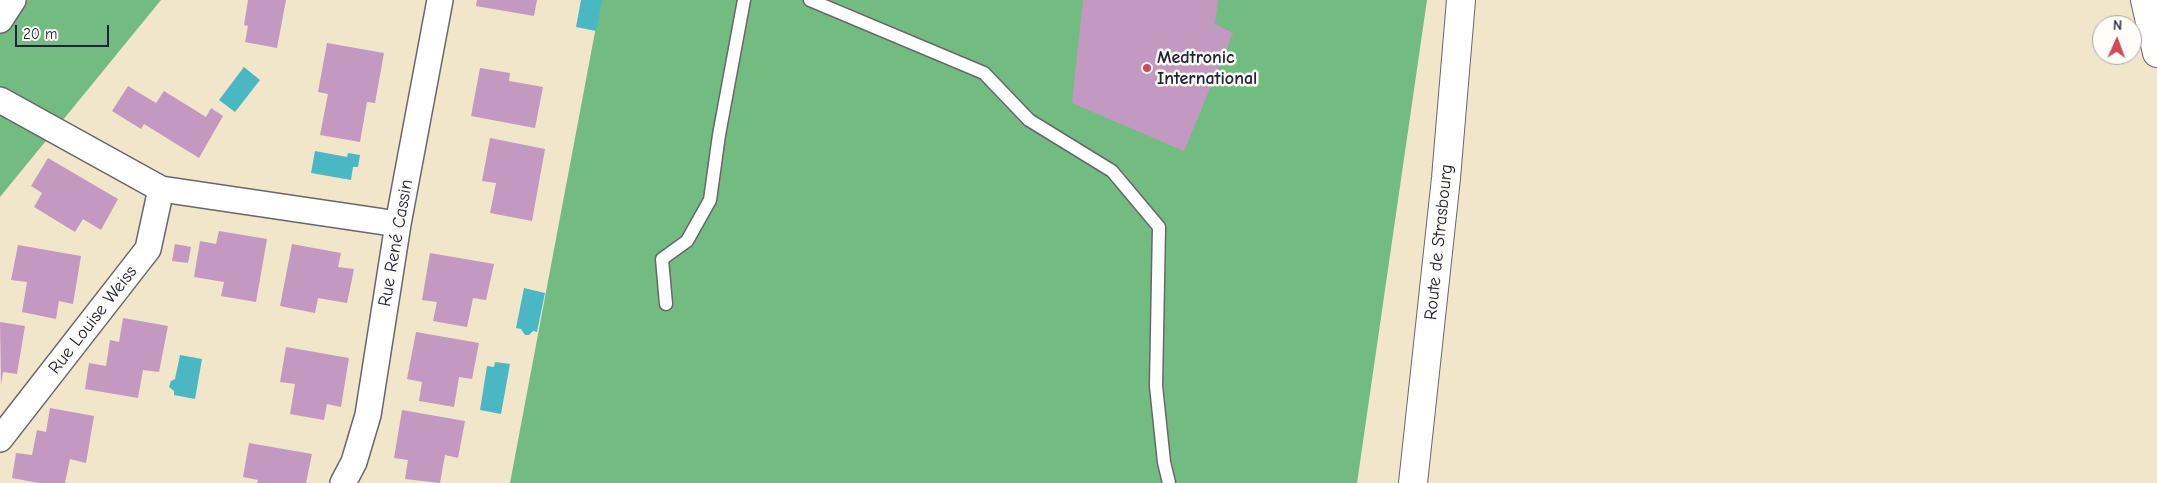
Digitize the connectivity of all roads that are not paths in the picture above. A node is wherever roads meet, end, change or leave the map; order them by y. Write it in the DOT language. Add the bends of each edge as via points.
graph roads {
  1 [pos="13,0"];
  2 [pos="440,0"];
  3 [pos="744,0"];
  4 [pos="810,0"];
  5 [pos="1461,0"];
  6 [pos="2145,0"];
  7 [pos="0,20"];
  8 [pos="2157,53"];
  9 [pos="0,100"];
  10 [pos="161,189"];
  11 [pos="398,224"];
  12 [pos="666,304"];
  13 [pos="0,439"];
  14 [pos="343,483"];
  15 [pos="1169,483"];
  16 [pos="1413,483"];
  1 -- 7 [label="street"];
  2 -- 11 [label="street, Rue René Cassin"];
  3 -- 12 [label="lane" via="710,200 688,241 662,259"];
  4 -- 15 [label="lane" via="984,73 1029,120 1112,171 1159,227 1156,386"];
  5 -- 16 [label="main road, Route de Strasbourg" via="1446,178"];
  6 -- 8 [label="main road"];
  9 -- 10 [label="street"];
  10 -- 11 [label="street"];
  10 -- 13 [label="street, Rue Louise Weiss" via="148,250"];
  11 -- 14 [label="street, Rue René Cassin" via="368,415 354,462"];
}
